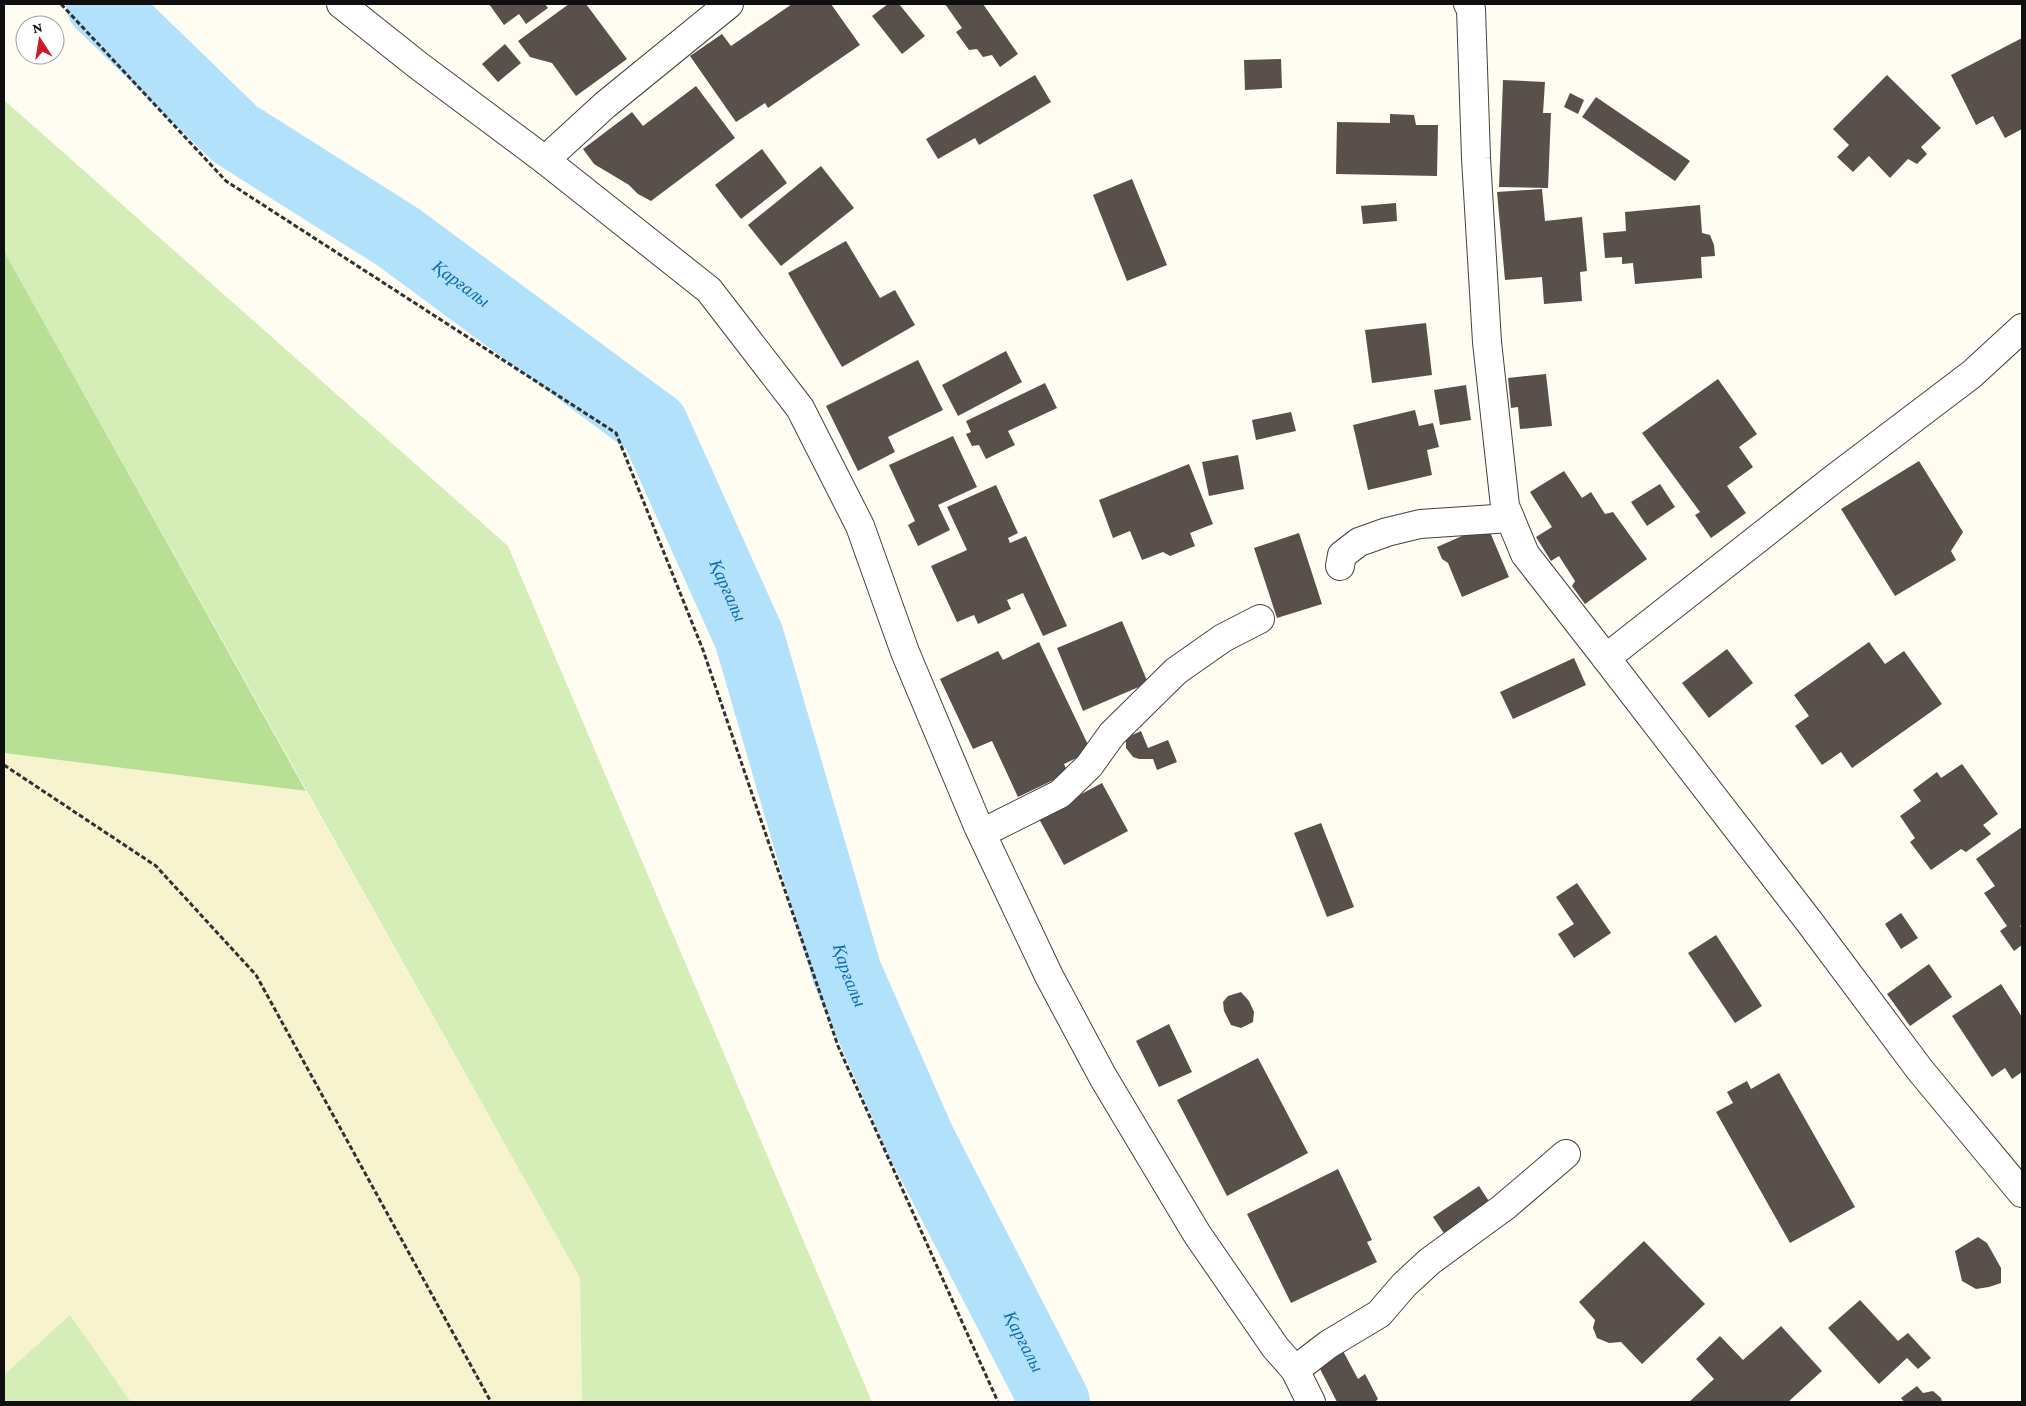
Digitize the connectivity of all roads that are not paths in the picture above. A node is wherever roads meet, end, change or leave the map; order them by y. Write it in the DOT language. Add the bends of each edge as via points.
graph roads {
  1 [pos="341,4"];
  2 [pos="729,4"];
  3 [pos="1468,4"];
  4 [pos="546,160"];
  5 [pos="2022,328"];
  6 [pos="1510,518"];
  7 [pos="1340,566"];
  8 [pos="1260,619"];
  9 [pos="1606,658"];
  10 [pos="982,833"];
  11 [pos="1566,1154"];
  12 [pos="2022,1192"];
  13 [pos="1295,1370"];
  14 [pos="1311,1402"];
  1 -- 4 [label="street"];
  2 -- 4 [label="street" via="605,105"];
  3 -- 6 [label="street" via="1471,9 1487,342 1505,506"];
  4 -- 10 [label="street" via="709,290 800,408 860,526 905,652"];
  5 -- 9 [label="street" via="1972,374"];
  6 -- 7 [label="street" via="1420,524 1387,532 1359,542 1342,555"];
  6 -- 9 [label="street" via="1525,554"];
  8 -- 10 [label="street" via="1223,638 1176,671 1112,734 1089,766 1060,794"];
  9 -- 12 [label="street" via="1920,1070"];
  10 -- 13 [label="street" via="1049,976 1103,1077 1197,1234"];
  11 -- 13 [label="street" via="1504,1207 1430,1261 1379,1314 1329,1344"];
  13 -- 14 [label="street"];
}
